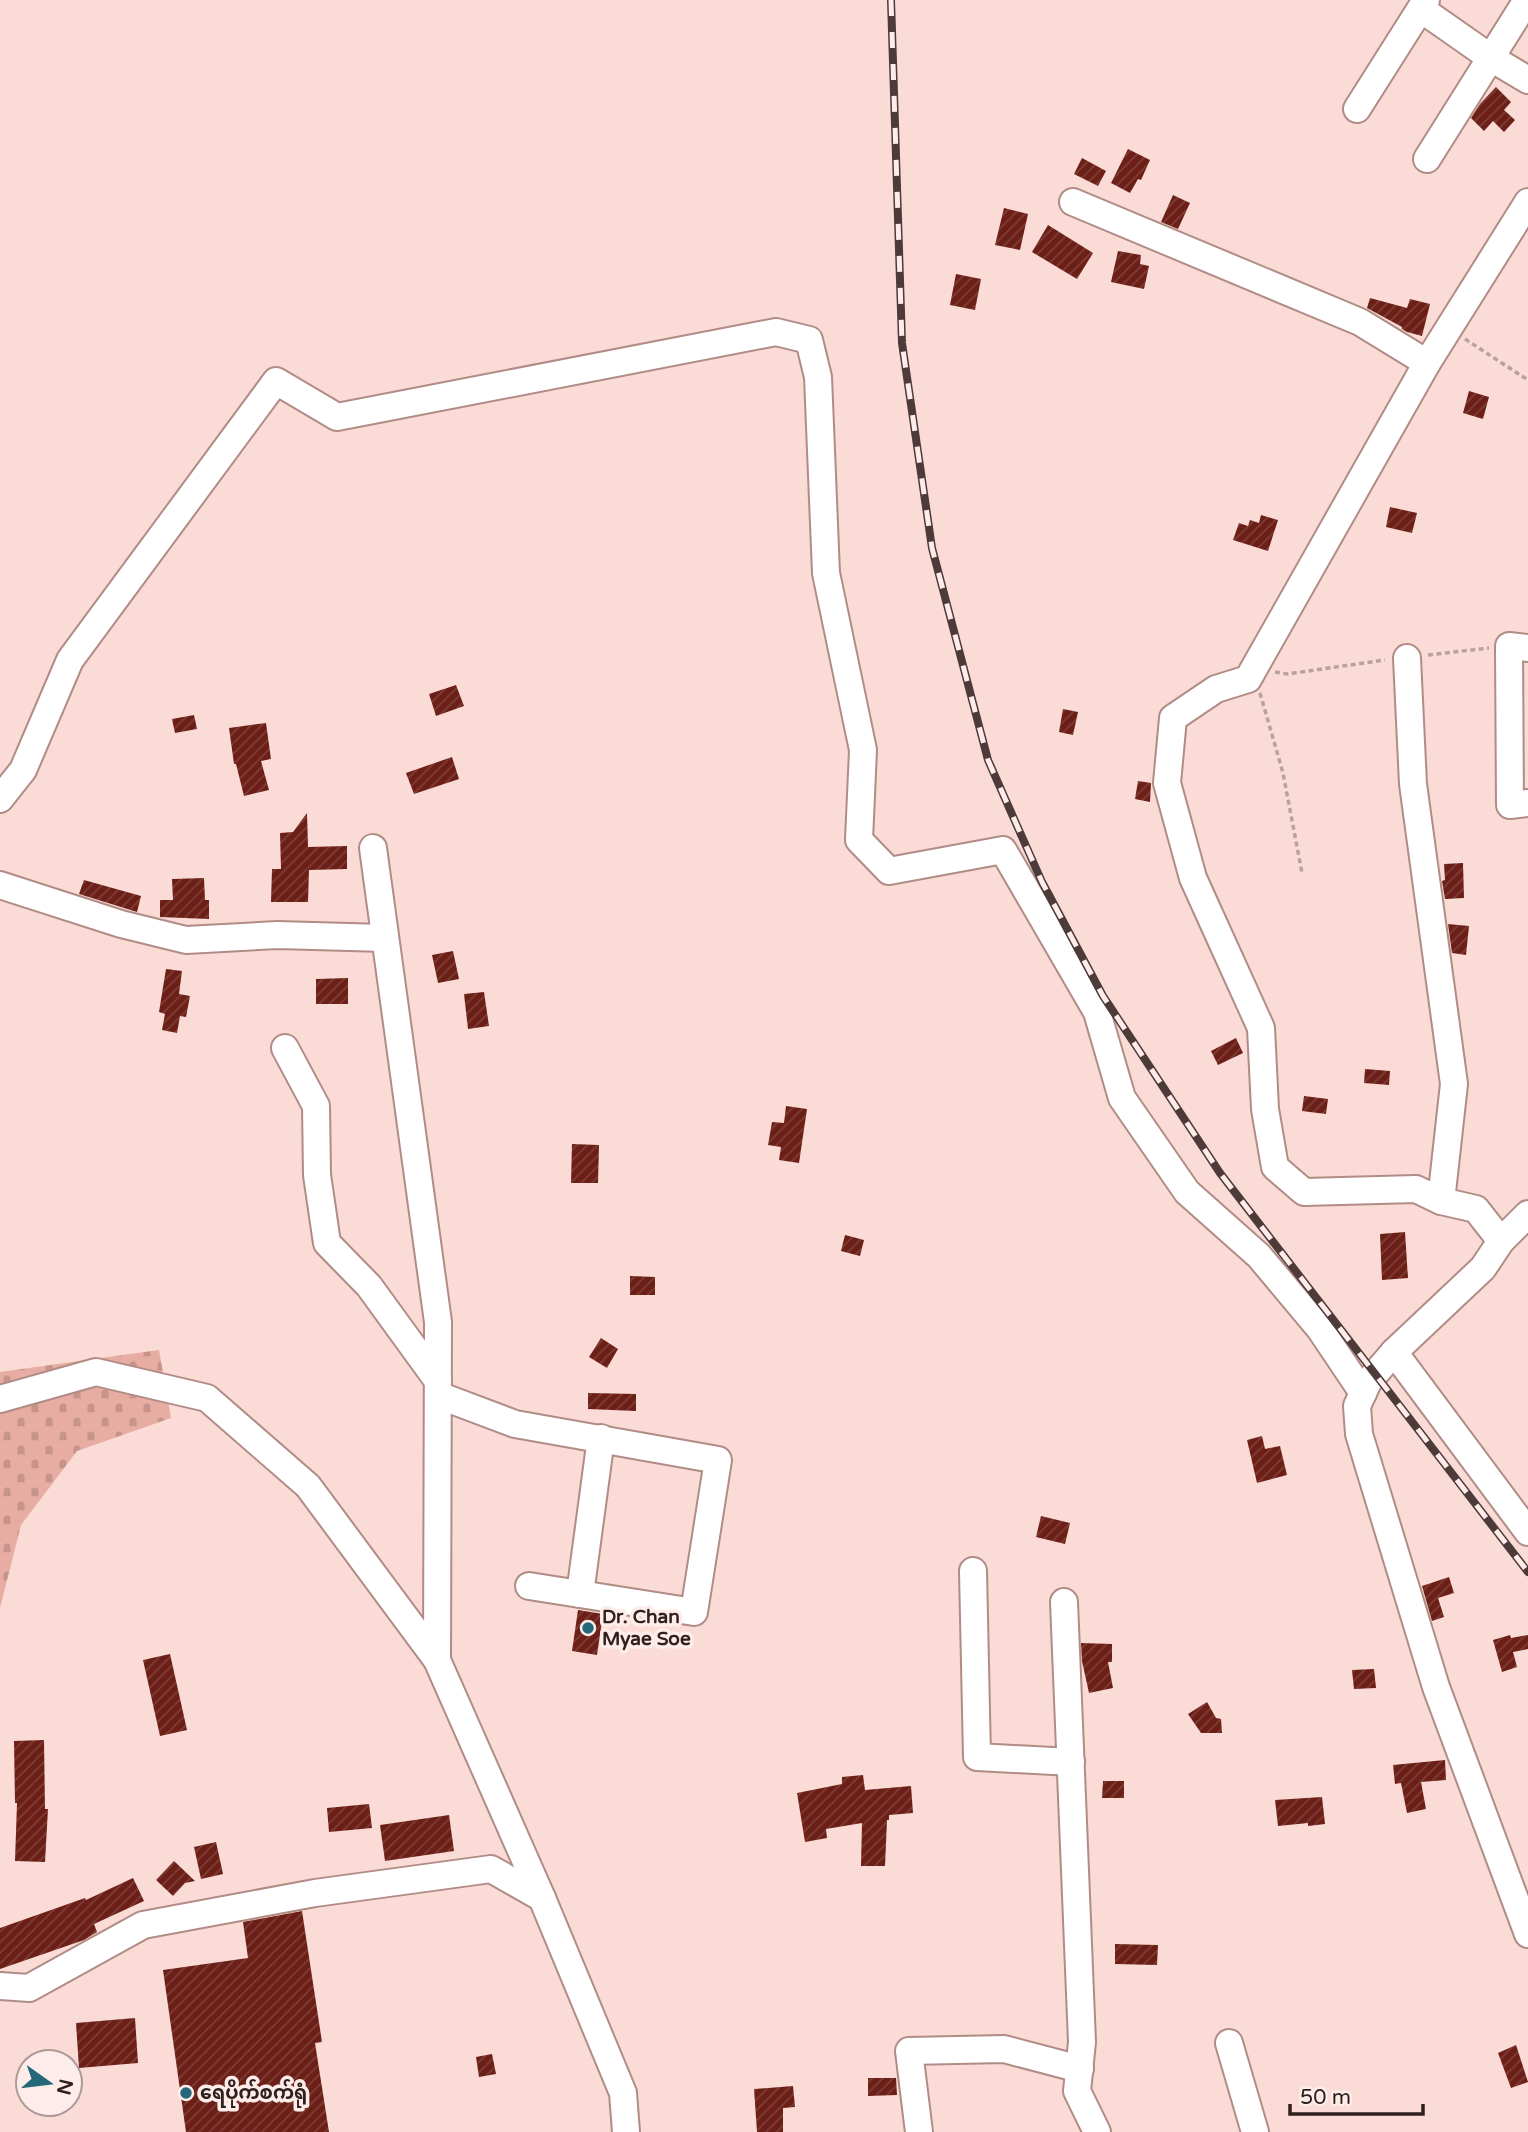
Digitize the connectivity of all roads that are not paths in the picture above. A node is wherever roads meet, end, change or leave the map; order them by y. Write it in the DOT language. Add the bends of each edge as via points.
graph roads {
  1 [pos="1527,0"];
  2 [pos="1423,4"];
  3 [pos="1491,58"];
  4 [pos="1528,80"];
  5 [pos="1357,109"];
  6 [pos="1427,159"];
  7 [pos="1073,202"];
  8 [pos="1528,202"];
  9 [pos="1426,363"];
  10 [pos="1518,647"];
  11 [pos="1407,658"];
  12 [pos="0,799"];
  13 [pos="1528,803"];
  14 [pos="373,848"];
  15 [pos="0,885"];
  16 [pos="385,938"];
  17 [pos="285,1048"];
  18 [pos="1441,1201"];
  19 [pos="1528,1214"];
  20 [pos="1501,1241"];
  21 [pos="1394,1352"];
  22 [pos="438,1388"];
  23 [pos="1363,1393"];
  24 [pos="0,1399"];
  25 [pos="601,1438"];
  26 [pos="1528,1532"];
  27 [pos="973,1571"];
  28 [pos="529,1586"];
  29 [pos="580,1594"];
  30 [pos="1065,1602"];
  31 [pos="437,1660"];
  32 [pos="1071,1762"];
  33 [pos="542,1898"];
  34 [pos="1527,1924"];
  35 [pos="0,1986"];
  36 [pos="1228,2043"];
  37 [pos="1080,2069"];
  38 [pos="626,2132"];
  39 [pos="919,2132"];
  40 [pos="1097,2132"];
  41 [pos="1255,2132"];
  1 -- 3 [label="street"];
  2 -- 3 [label="street"];
  2 -- 5 [label="street"];
  3 -- 4 [label="street"];
  3 -- 6 [label="street"];
  7 -- 9 [label="street" via="1360,322"];
  8 -- 9 [label="street"];
  9 -- 18 [label="street" via="1248,679 1216,689 1172,718 1167,783 1193,878 1261,1028 1265,1109 1275,1167 1304,1192 1416,1189"];
  10 -- 13 [label="street" via="1510,805"];
  11 -- 18 [label="street" via="1412,784 1454,1084"];
  12 -- 23 [label="street" via="23,770 70,660 276,381 337,417 776,332 809,340 818,377 826,573 863,750 859,839 888,871 1003,850 1097,1012 1122,1098 1187,1192 1259,1256 1320,1329"];
  14 -- 16 [label="street"];
  15 -- 16 [label="street" via="186,940 277,935"];
  16 -- 22 [label="street" via="438,1322"];
  17 -- 22 [label="street" via="316,1106 317,1175 327,1242 369,1286"];
  18 -- 20 [label="street" via="1476,1209"];
  19 -- 20 [label="street"];
  20 -- 21 [label="street" via="1483,1268"];
  21 -- 23 [label="street"];
  21 -- 26 [label="street"];
  22 -- 25 [label="street" via="515,1424"];
  22 -- 31 [label="street"];
  23 -- 34 [label="street" via="1357,1406 1359,1434 1436,1687"];
  24 -- 31 [label="street" via="96,1372 207,1398 308,1486"];
  25 -- 29 [label="street"];
  25 -- 29 [label="street" via="718,1460 694,1612"];
  27 -- 32 [label="street" via="976,1757"];
  28 -- 29 [label="street"];
  30 -- 32 [label="street"];
  31 -- 33 [label="street"];
  32 -- 37 [label="street"];
  33 -- 35 [label="street" via="491,1869 314,1893 144,1925 29,1989"];
  33 -- 38 [label="street" via="623,2093"];
  36 -- 41 [label="street"];
  37 -- 39 [label="street" via="1004,2049 909,2051"];
  37 -- 40 [label="street" via="1077,2091"];
}
